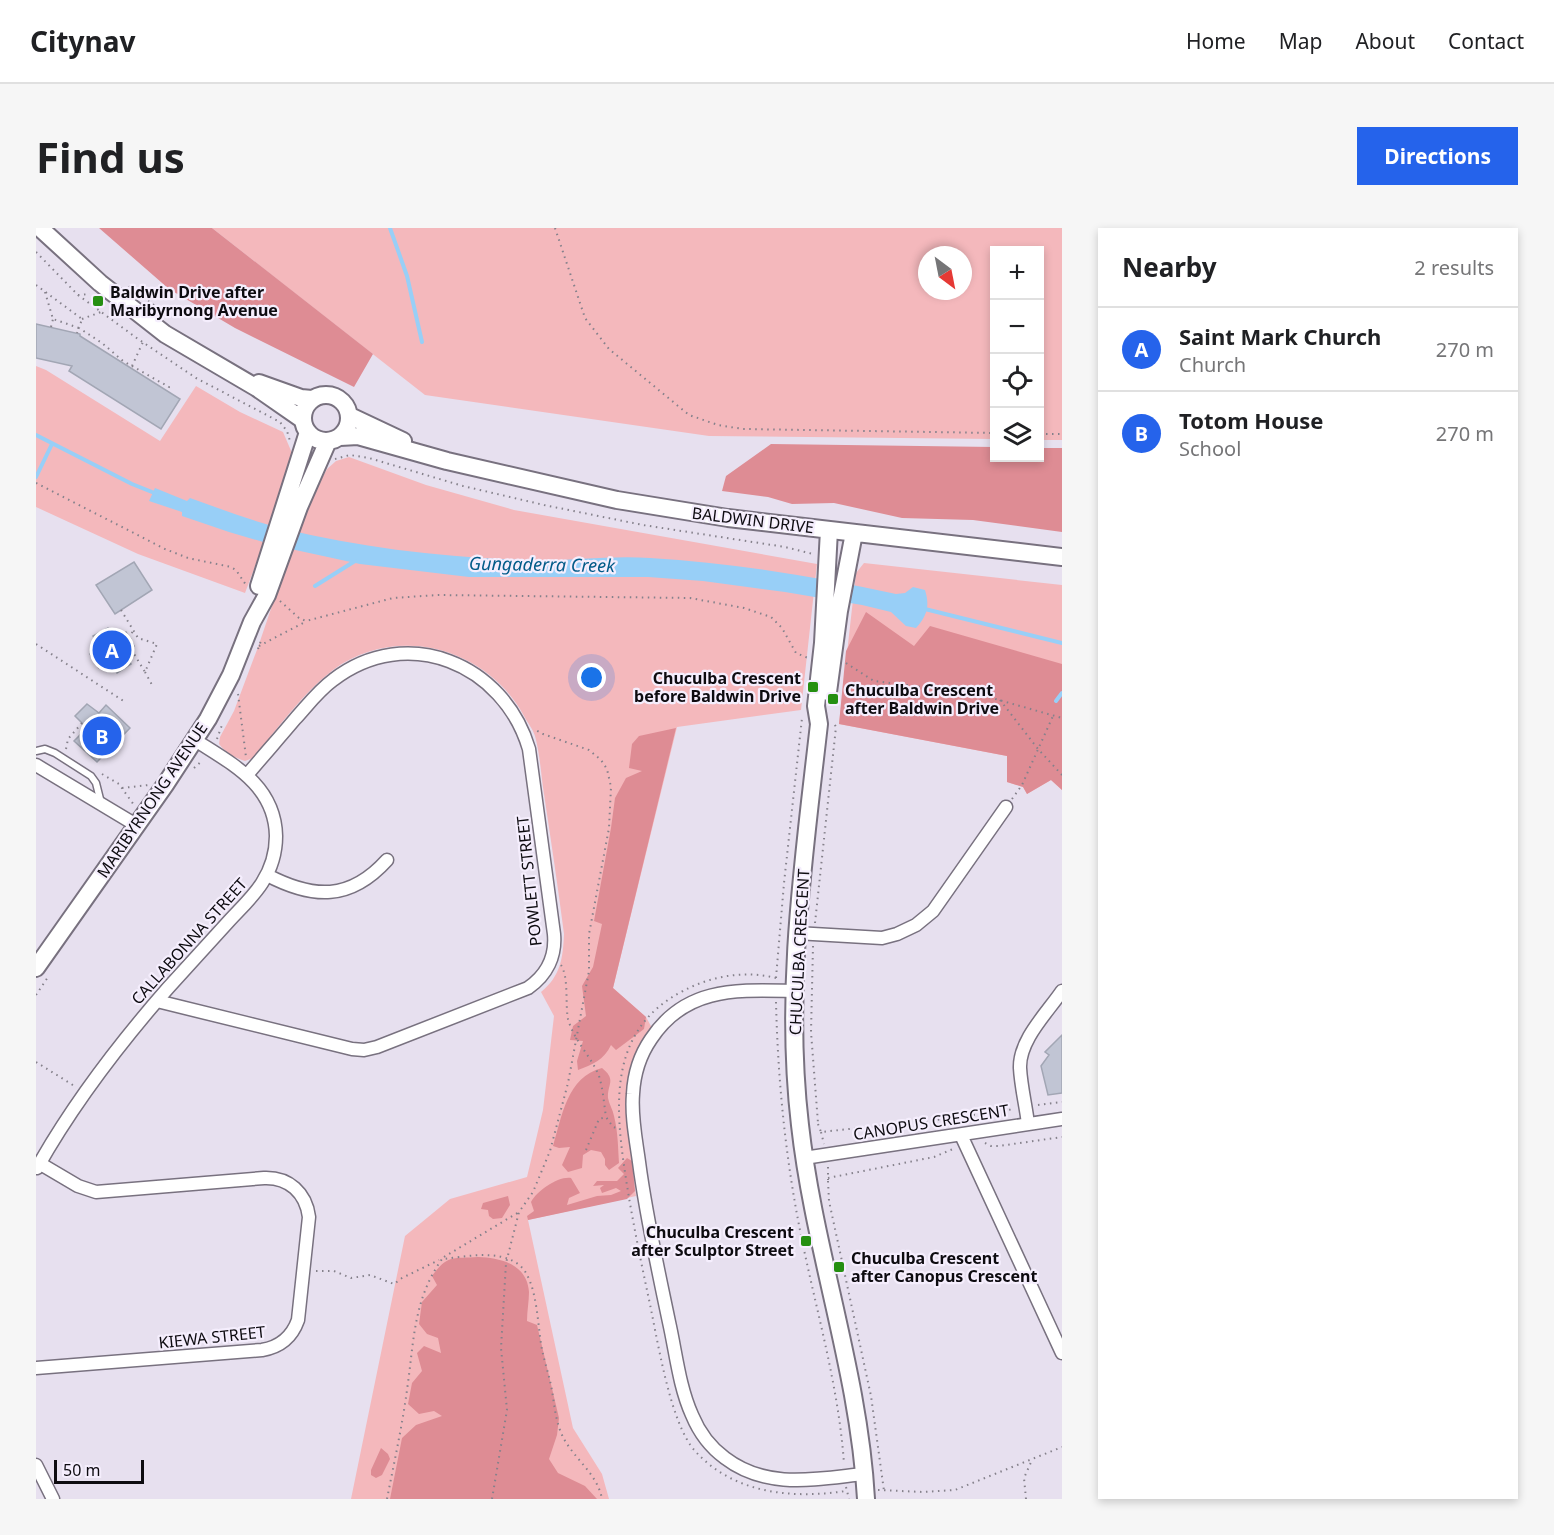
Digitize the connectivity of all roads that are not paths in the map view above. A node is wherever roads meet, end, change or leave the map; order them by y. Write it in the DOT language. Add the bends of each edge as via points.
graph roads {
  1 [pos="40,228"];
  2 [pos="228,370"];
  3 [pos="312,399"];
  4 [pos="350,416"];
  5 [pos="305,426"];
  6 [pos="334,439"];
  7 [pos="447,461"];
  8 [pos="292,505"];
  9 [pos="829,530"];
  10 [pos="854,533"];
  11 [pos="1062,557"];
  12 [pos="832,610"];
  13 [pos="195,740"];
  14 [pos="36,751"];
  15 [pos="36,765"];
  16 [pos="249,773"];
  17 [pos="102,804"];
  18 [pos="1006,807"];
  19 [pos="136,825"];
  20 [pos="387,860"];
  21 [pos="267,875"];
  22 [pos="796,933"];
  23 [pos="36,968"];
  24 [pos="794,991"];
  25 [pos="1062,991"];
  26 [pos="157,1000"];
  27 [pos="1062,1119"];
  28 [pos="1028,1124"];
  29 [pos="963,1140"];
  30 [pos="804,1158"];
  31 [pos="38,1166"];
  32 [pos="1062,1353"];
  33 [pos="36,1368"];
  34 [pos="36,1465"];
  35 [pos="864,1474"];
  36 [pos="866,1495"];
  37 [pos="53,1499"];
  1 -- 2 [label="street" via="100,283 165,334"];
  2 -- 3 [label="street"];
  2 -- 5 [label="street"];
  3 -- 4 [label="street" via="327,394 339,398"];
  3 -- 5 [label="street" via="304,412"];
  4 -- 6 [label="street" via="349,424"];
  4 -- 7 [label="street, BALDWIN DRIVE"];
  5 -- 6 [label="street" via="321,441"];
  5 -- 8 [label="street, MARIBYRNONG AVENUE"];
  6 -- 7 [label="street, BALDWIN DRIVE" via="358,436"];
  6 -- 8 [label="street, MARIBYRNONG AVENUE"];
  7 -- 9 [label="street, BALDWIN DRIVE" via="617,500"];
  8 -- 13 [label="street, MARIBYRNONG AVENUE" via="231,675"];
  9 -- 10 [label="street, BALDWIN DRIVE"];
  9 -- 12 [label="street, CHUCULBA CRESCENT" via="820,561"];
  10 -- 11 [label="street, BALDWIN DRIVE"];
  10 -- 12 [label="street, CHUCULBA CRESCENT" via="847,571"];
  12 -- 22 [label="street, CHUCULBA CRESCENT" via="826,722"];
  13 -- 16 [label="street, CALLABONNA STREET"];
  13 -- 19 [label="street, MARIBYRNONG AVENUE"];
  14 -- 17 [label="lane" via="55,753 91,776"];
  15 -- 17 [label="street"];
  16 -- 21 [label="street, CALLABONNA STREET" via="273,817 275,846"];
  16 -- 26 [label="street, POWLETT STREET" via="333,679 368,661 393,655 432,656 468,669 499,693 520,724 532,762 555,942 549,965 534,983 520,991 364,1050"];
  17 -- 19 [label="street"];
  18 -- 22 [label="street" via="933,911 916,925 882,938"];
  19 -- 23 [label="street, MARIBYRNONG AVENUE"];
  20 -- 21 [label="street" via="363,881 334,892 302,891"];
  21 -- 26 [label="street, CALLABONNA STREET"];
  22 -- 24 [label="street, CHUCULBA CRESCENT"];
  24 -- 30 [label="street, CHUCULBA CRESCENT" via="791,1126"];
  24 -- 35 [label="street" via="720,992 676,1012 651,1039 639,1061 632,1097 642,1183 688,1406 714,1448 733,1463 766,1478 797,1481"];
  25 -- 28 [label="street" via="1023,1052 1020,1068"];
  26 -- 31 [label="street, CALLABONNA STREET" via="94,1079"];
  27 -- 28 [label="street, CANOPUS CRESCENT"];
  28 -- 29 [label="street, CANOPUS CRESCENT"];
  29 -- 30 [label="street, CANOPUS CRESCENT"];
  29 -- 32 [label="street"];
  30 -- 35 [label="street, CHUCULBA CRESCENT" via="855,1404"];
  31 -- 33 [label="street, KIEWA STREET" via="96,1192 264,1178 284,1181 300,1192 309,1223 296,1327 287,1339 269,1349"];
  34 -- 37 [label="street"];
  35 -- 36 [label="street, CHUCULBA CRESCENT"];
}
